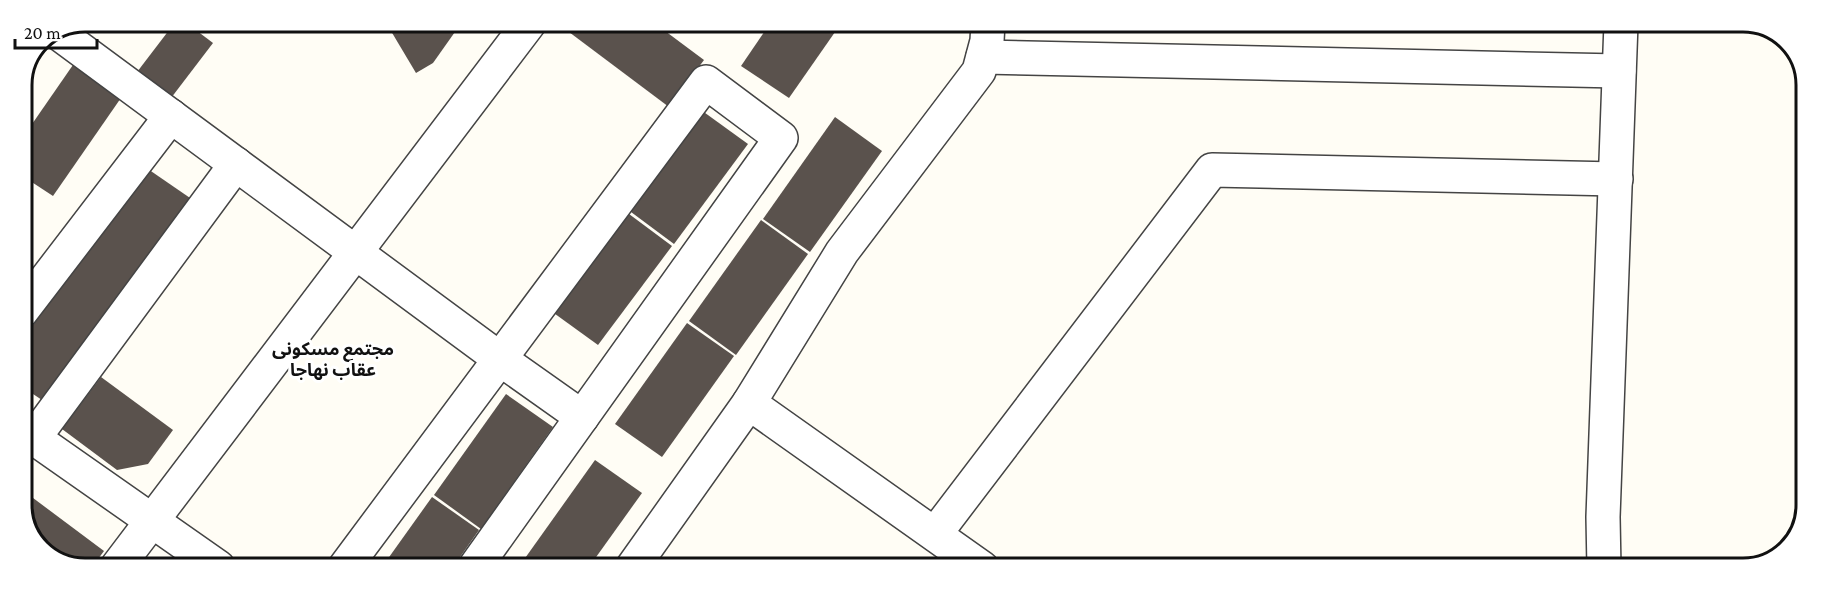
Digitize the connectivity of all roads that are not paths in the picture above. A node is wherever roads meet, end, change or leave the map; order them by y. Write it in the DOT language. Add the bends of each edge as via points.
graph roads {
  1 [pos="522,32"];
  2 [pos="987,32"];
  3 [pos="1621,32"];
  4 [pos="63,36"];
  5 [pos="983,57"];
  6 [pos="1619,71"];
  7 [pos="171,116"];
  8 [pos="236,164"];
  9 [pos="1616,179"];
  10 [pos="355,252"];
  11 [pos="32,298"];
  12 [pos="500,359"];
  13 [pos="749,403"];
  14 [pos="582,417"];
  15 [pos="32,429"];
  16 [pos="32,437"];
  17 [pos="152,520"];
  18 [pos="935,534"];
  19 [pos="124,558"];
  20 [pos="205,558"];
  21 [pos="352,558"];
  22 [pos="481,558"];
  23 [pos="638,558"];
  24 [pos="968,558"];
  25 [pos="1604,558"];
  1 -- 10 [label="street"];
  2 -- 5 [label="street"];
  3 -- 6 [label="street"];
  4 -- 7 [label="street"];
  5 -- 6 [label="street"];
  5 -- 13 [label="street" via="979,71 842,252"];
  6 -- 9 [label="street"];
  7 -- 8 [label="street"];
  7 -- 11 [label="street"];
  8 -- 10 [label="street"];
  8 -- 15 [label="street"];
  9 -- 18 [label="street" via="1212,170"];
  9 -- 25 [label="street"];
  10 -- 12 [label="street"];
  10 -- 17 [label="street"];
  12 -- 14 [label="street"];
  12 -- 14 [label="street" via="706,82 781,138"];
  12 -- 21 [label="street"];
  13 -- 18 [label="street"];
  13 -- 23 [label="street"];
  14 -- 22 [label="street"];
  16 -- 17 [label="street"];
  17 -- 19 [label="street"];
  17 -- 20 [label="street"];
  18 -- 24 [label="street"];
}
